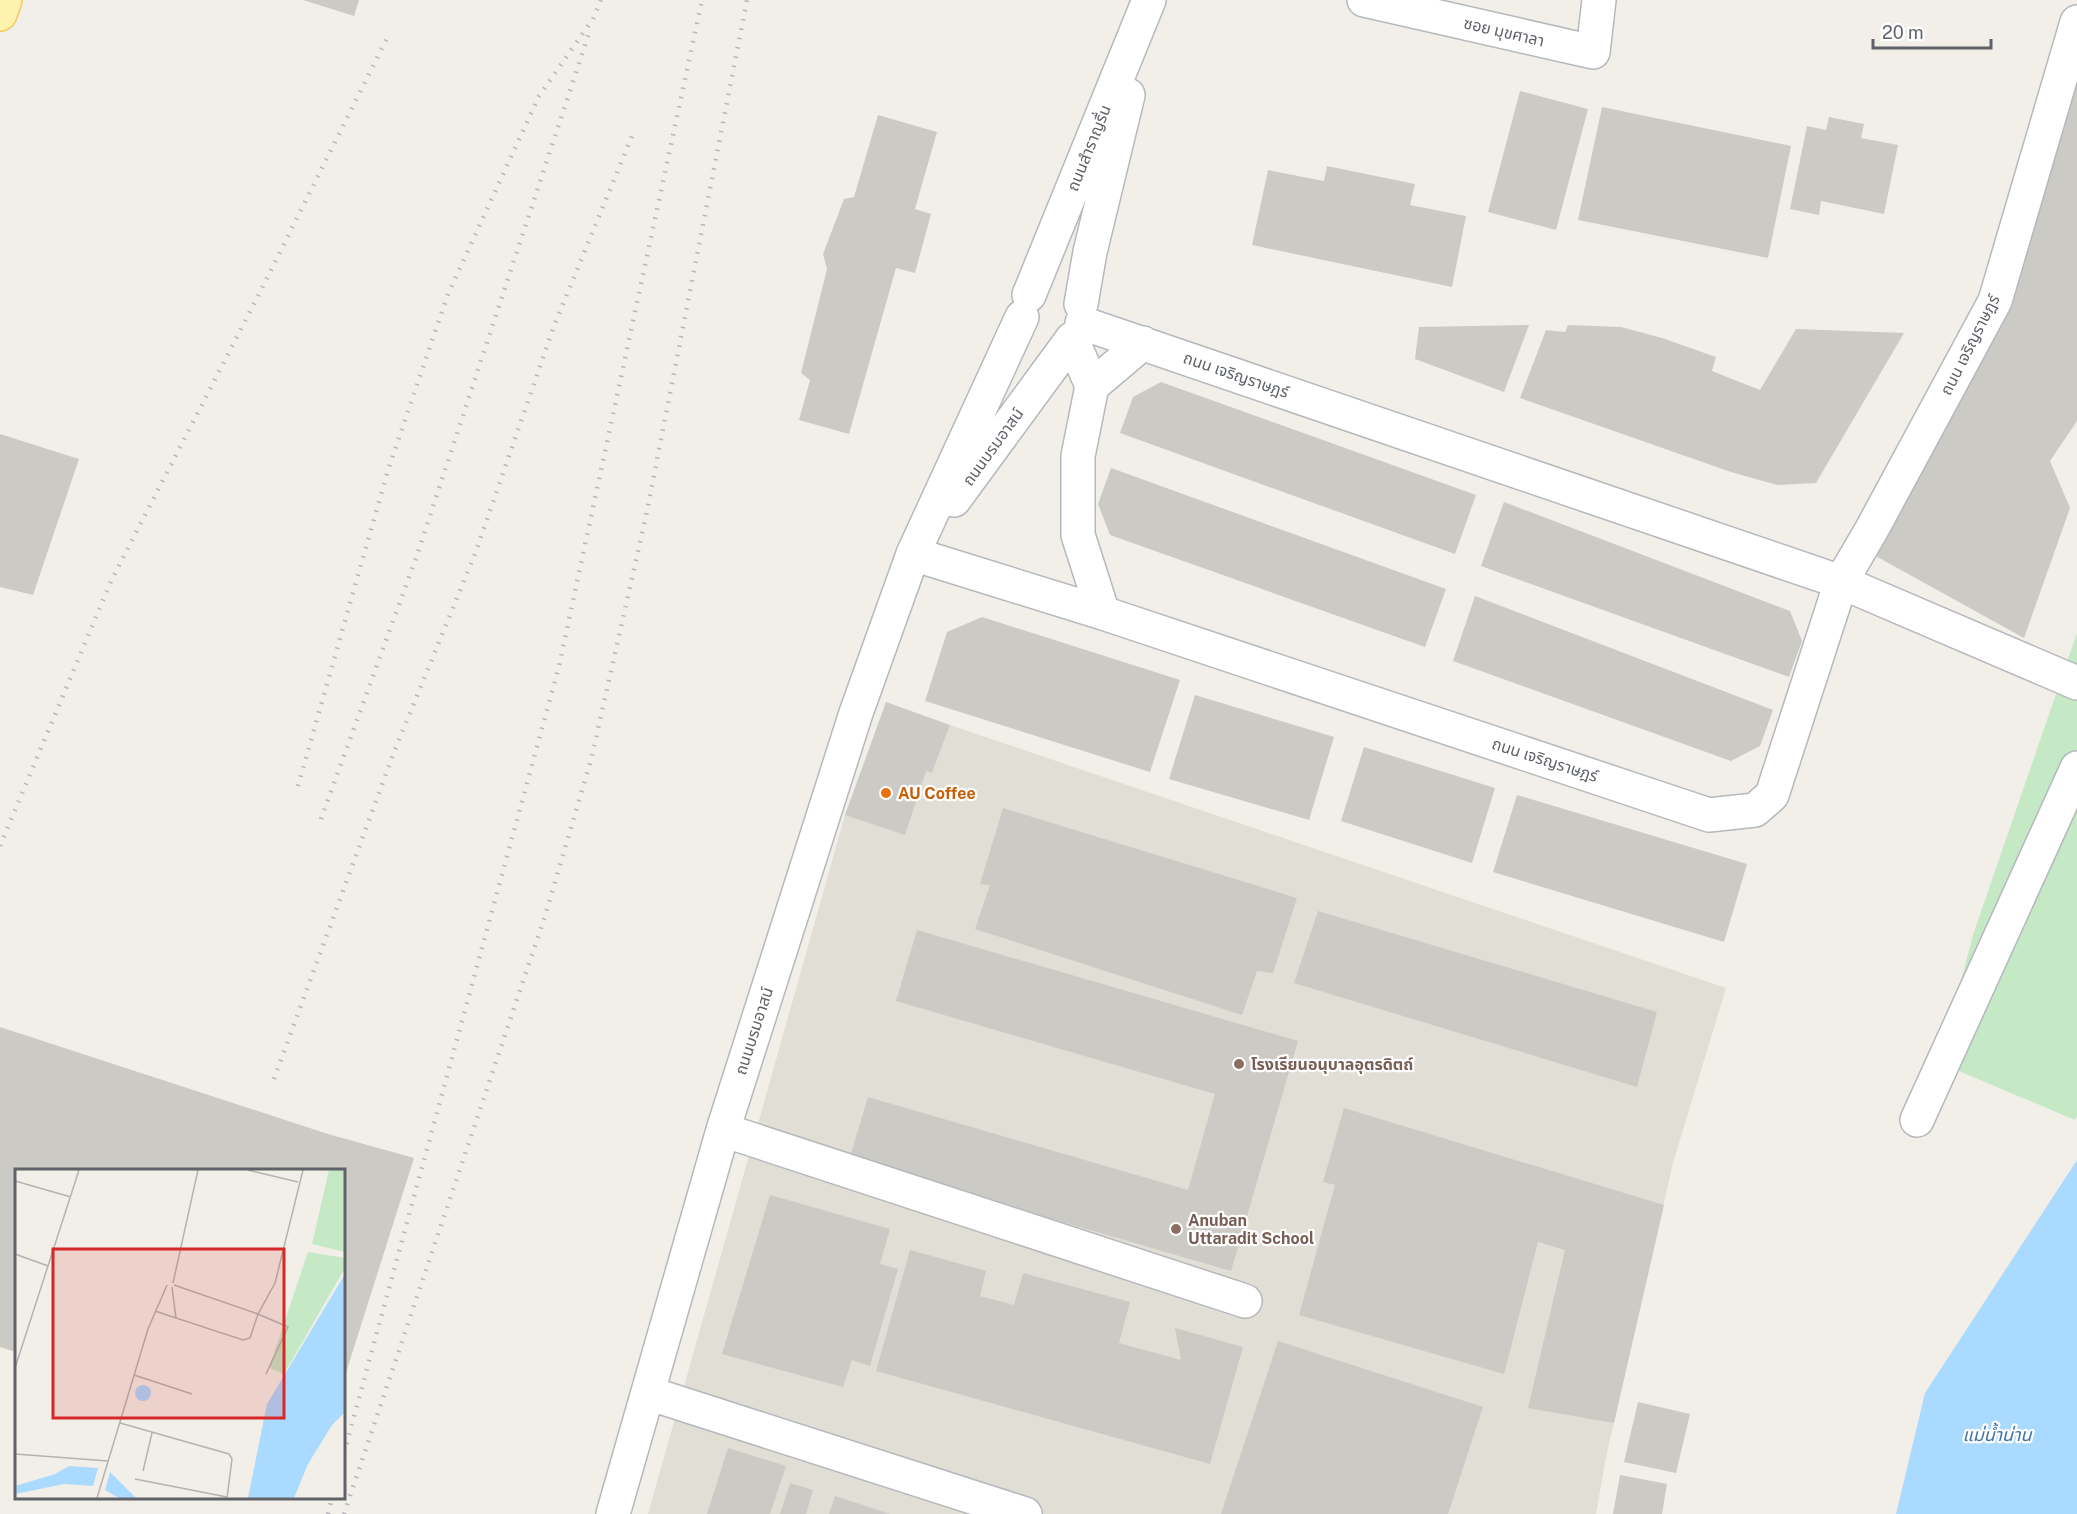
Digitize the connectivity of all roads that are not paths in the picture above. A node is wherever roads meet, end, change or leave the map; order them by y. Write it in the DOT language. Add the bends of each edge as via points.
graph roads {
  1 [pos="4,0"];
  2 [pos="1150,0"];
  3 [pos="1364,0"];
  4 [pos="1599,0"];
  5 [pos="0,14"];
  6 [pos="2077,22"];
  7 [pos="1025,306"];
  8 [pos="1078,322"];
  9 [pos="1143,343"];
  10 [pos="1092,386"];
  11 [pos="914,554"];
  12 [pos="1841,582"];
  13 [pos="1103,613"];
  14 [pos="2077,683"];
  15 [pos="2077,768"];
  16 [pos="1917,1120"];
  17 [pos="723,1130"];
  18 [pos="1245,1301"];
  19 [pos="648,1393"];
  20 [pos="614,1514"];
  21 [pos="1024,1514"];
  1 -- 5 [label="main road"];
  2 -- 7 [label="street, ถนนสำราญรื่น"];
  2 -- 8 [label="street, ถนนสำราญรื่น" via="1090,252"];
  3 -- 4 [label="street, ซอย มุขศาลา" via="1593,52"];
  6 -- 12 [label="street, ถนน เจริญราษฎร์" via="1995,301"];
  7 -- 8 [label="street" via="1039,288 1064,287 1073,293"];
  7 -- 8 [label="street" via="1024,327 1041,344 1063,344"];
  7 -- 11 [label="street, ถนนบรมอาสน์"];
  8 -- 9 [label="street, ถนน เจริญราษฎร์"];
  8 -- 10 [label="street"];
  8 -- 11 [label="street, ถนนบรมอาสน์"];
  9 -- 10 [label="street"];
  9 -- 12 [label="street, ถนน เจริญราษฎร์"];
  10 -- 13 [label="street" via="1078,456 1078,535"];
  11 -- 13 [label="street, ถนน เจริญราษฎร์"];
  11 -- 17 [label="street, ถนนบรมอาสน์" via="856,713"];
  12 -- 13 [label="street, ถนน เจริญราษฎร์" via="1772,795 1755,810 1709,815"];
  12 -- 14 [label="street"];
  15 -- 16 [label="street"];
  17 -- 18 [label="street"];
  17 -- 19 [label="street, ถนนบรมอาสน์"];
  19 -- 20 [label="street, ถนนบรมอาสน์"];
  19 -- 21 [label="street"];
}
